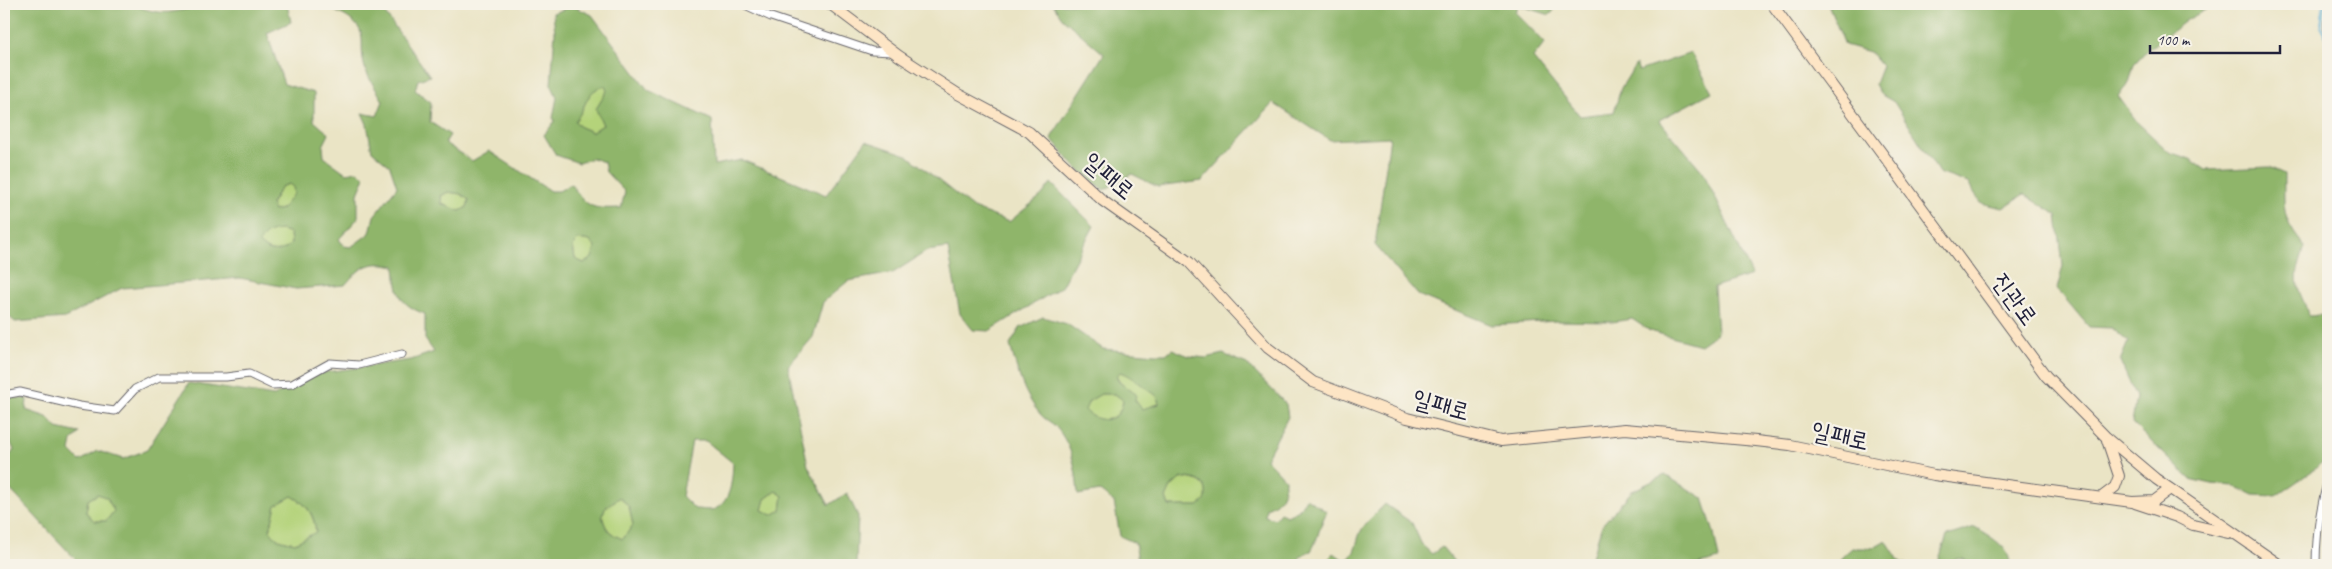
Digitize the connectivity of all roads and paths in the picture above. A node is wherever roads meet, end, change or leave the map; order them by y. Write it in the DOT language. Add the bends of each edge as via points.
graph roads {
  1 [pos="743,4"];
  2 [pos="830,4"];
  3 [pos="1772,4"];
  4 [pos="2328,22"];
  5 [pos="2328,30"];
  6 [pos="893,52"];
  7 [pos="402,354"];
  8 [pos="4,396"];
  9 [pos="2105,436"];
  10 [pos="2328,480"];
  11 [pos="2170,489"];
  12 [pos="2103,496"];
  13 [pos="2132,502"];
  14 [pos="2233,534"];
  15 [pos="2280,565"];
  16 [pos="2316,565"];
  1 -- 6 [label="street" via="771,17 872,51"];
  2 -- 6 [label="street, 일패로"];
  3 -- 9 [label="street, 진관로" via="2046,376"];
  4 -- 5 [label="street"];
  6 -- 12 [label="street, 일패로" via="958,94 1029,132 1103,201 1189,262 1268,348 1313,382 1407,418 1501,440 1625,429 1756,441 1934,475"];
  7 -- 8 [label="street" via="360,365 330,363 292,384 272,385 249,374 159,377 135,389 115,411 20,392"];
  9 -- 11 [label="street, 진관로"];
  9 -- 12 [label="street" via="2119,476 2115,486"];
  10 -- 16 [label="street" via="2318,513"];
  11 -- 13 [label="street, 일패로" via="2154,501"];
  11 -- 14 [label="street, 진관로"];
  12 -- 13 [label="street, 일패로"];
  13 -- 14 [label="street" via="2193,525"];
  14 -- 15 [label="street, 진관로"];
}
